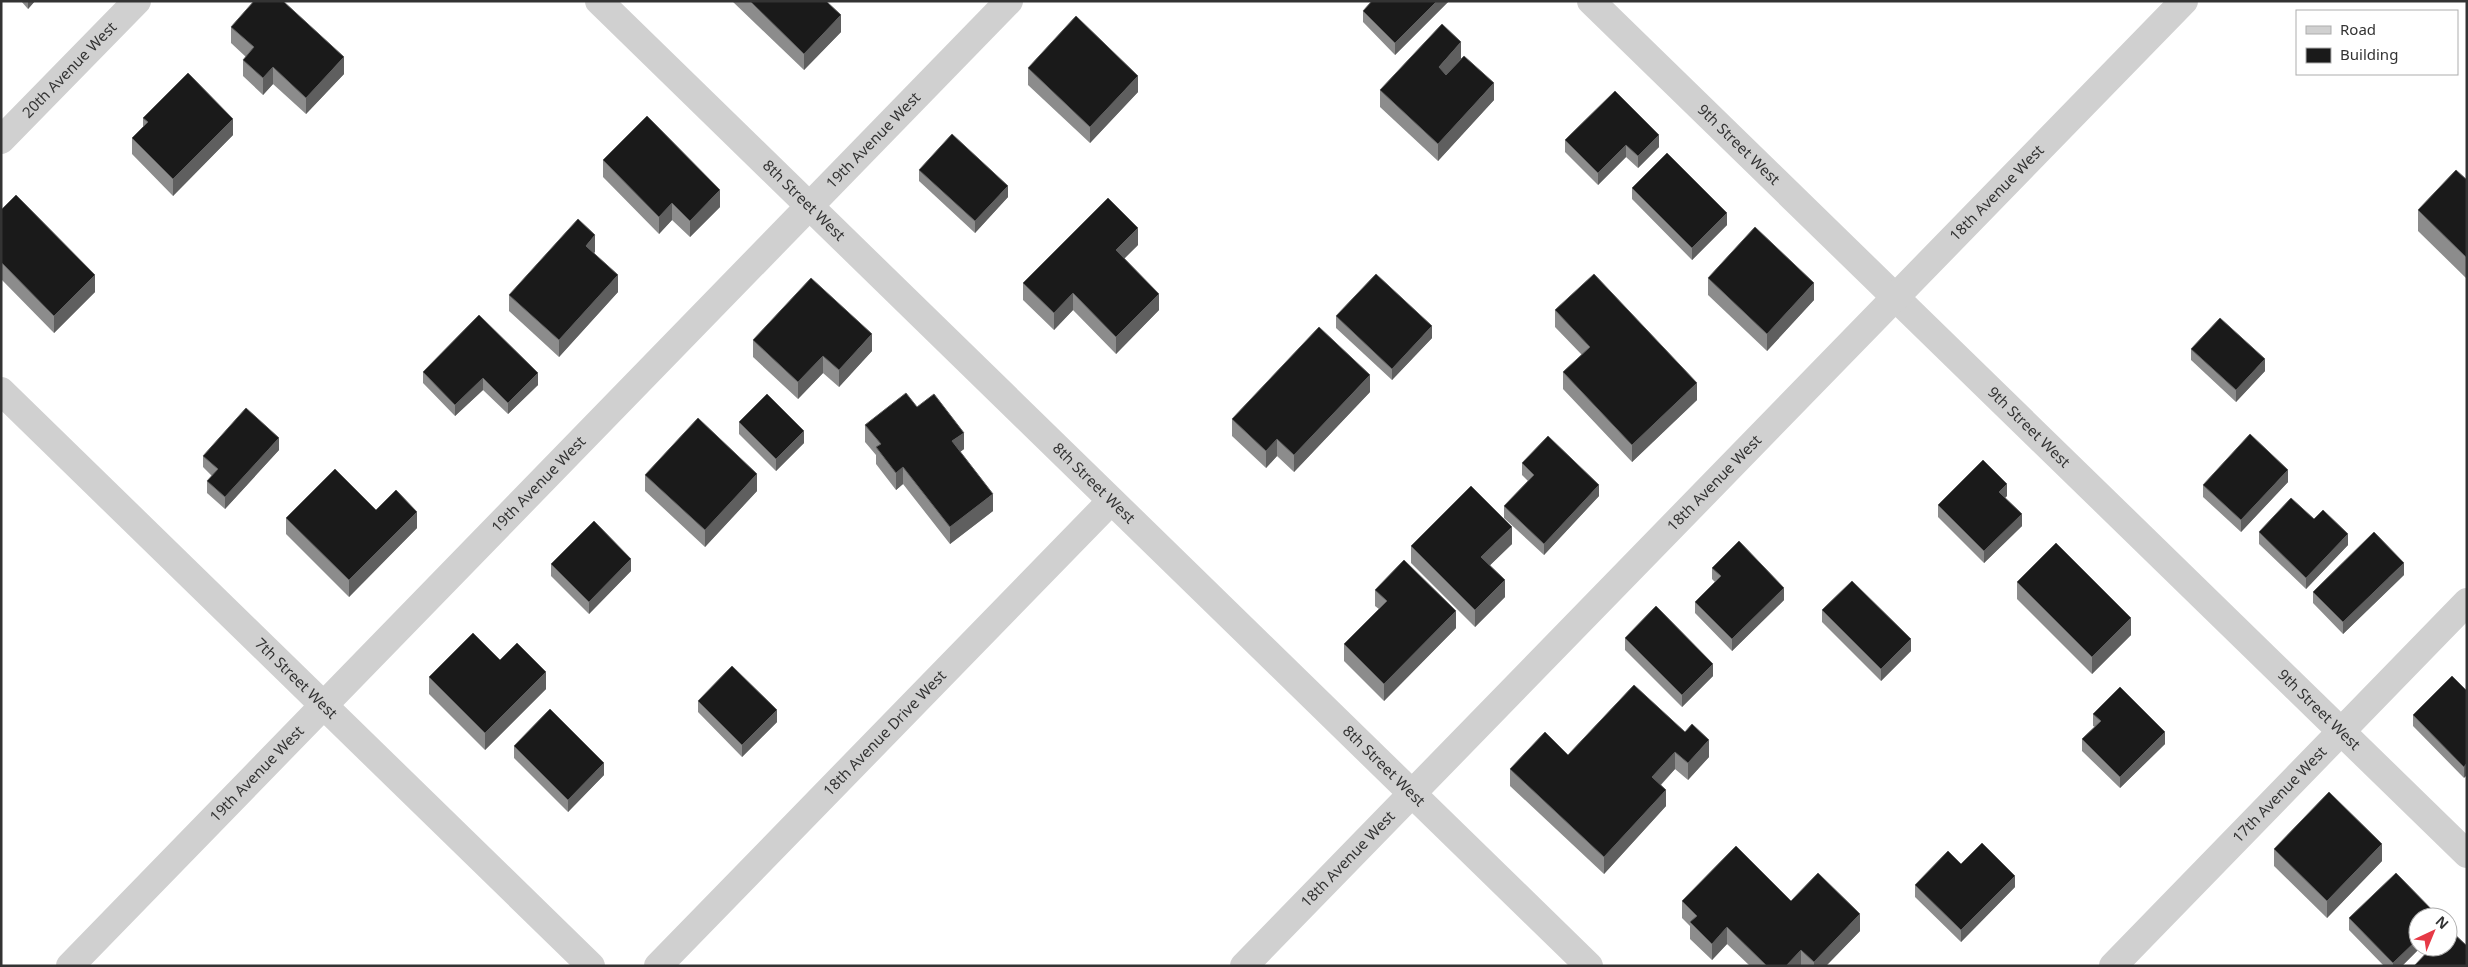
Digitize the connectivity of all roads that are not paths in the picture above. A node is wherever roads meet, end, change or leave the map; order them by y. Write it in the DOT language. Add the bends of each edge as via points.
graph roads {
  1 [pos="137,1"];
  2 [pos="599,1"];
  3 [pos="1009,1"];
  4 [pos="1591,1"];
  5 [pos="2184,1"];
  6 [pos="1,140"];
  7 [pos="809,206"];
  8 [pos="1895,298"];
  9 [pos="1,391"];
  10 [pos="1112,501"];
  11 [pos="2467,602"];
  12 [pos="323,705"];
  13 [pos="2341,732"];
  14 [pos="1412,793"];
  15 [pos="2467,854"];
  16 [pos="70,966"];
  17 [pos="591,966"];
  18 [pos="658,966"];
  19 [pos="1244,966"];
  20 [pos="1589,966"];
  21 [pos="2113,966"];
  1 -- 6 [label="street, 20th Avenue West"];
  2 -- 7 [label="street, 8th Street West"];
  3 -- 7 [label="street, 19th Avenue West"];
  4 -- 8 [label="street, 9th Street West"];
  5 -- 8 [label="street, 18th Avenue West"];
  7 -- 10 [label="street, 8th Street West"];
  7 -- 12 [label="street, 19th Avenue West"];
  8 -- 13 [label="street, 9th Street West"];
  8 -- 14 [label="street, 18th Avenue West"];
  9 -- 12 [label="street, 7th Street West"];
  10 -- 14 [label="street, 8th Street West"];
  10 -- 18 [label="street, 18th Avenue Drive West"];
  11 -- 13 [label="street, 17th Avenue West"];
  12 -- 16 [label="street, 19th Avenue West"];
  12 -- 17 [label="street, 7th Street West"];
  13 -- 15 [label="street, 9th Street West"];
  13 -- 21 [label="street, 17th Avenue West"];
  14 -- 19 [label="street, 18th Avenue West"];
  14 -- 20 [label="street, 8th Street West"];
}
